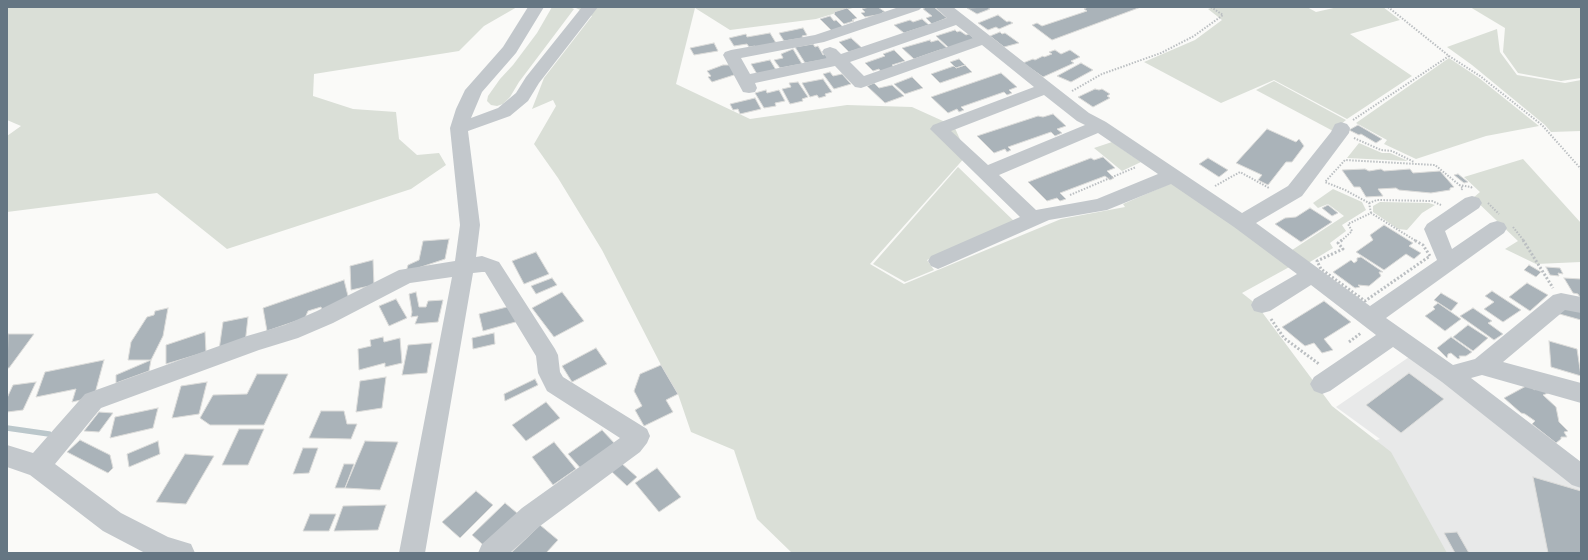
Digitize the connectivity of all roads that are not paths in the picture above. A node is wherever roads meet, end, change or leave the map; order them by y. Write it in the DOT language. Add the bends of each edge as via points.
graph roads {
  1 [pos="536,7"];
  2 [pos="590,7"];
  3 [pos="914,7"];
  4 [pos="943,7"];
  5 [pos="959,19"];
  6 [pos="818,39"];
  7 [pos="985,39"];
  8 [pos="837,61"];
  9 [pos="1053,93"];
  10 [pos="1100,126"];
  11 [pos="459,128"];
  12 [pos="1341,131"];
  13 [pos="985,173"];
  14 [pos="1172,176"];
  15 [pos="1463,202"];
  16 [pos="1034,219"];
  17 [pos="1241,222"];
  18 [pos="1504,223"];
  19 [pos="938,261"];
  20 [pos="1448,263"];
  21 [pos="464,267"];
  22 [pos="1312,275"];
  23 [pos="1571,303"];
  24 [pos="1262,305"];
  25 [pos="1366,324"];
  26 [pos="1393,335"];
  27 [pos="1482,366"];
  28 [pos="1450,375"];
  29 [pos="1322,384"];
  30 [pos="1581,393"];
  31 [pos="7,456"];
  32 [pos="38,466"];
  33 [pos="1581,477"];
  34 [pos="182,553"];
  35 [pos="412,553"];
  36 [pos="491,553"];
  1 -- 11 [label="street" via="510,50 474,90"];
  2 -- 11 [label="street" via="532,80 522,98 504,112"];
  3 -- 6 [label="street"];
  4 -- 5 [label="street"];
  5 -- 7 [label="street"];
  5 -- 8 [label="street"];
  6 -- 8 [label="street"];
  6 -- 8 [label="street" via="731,55 747,84"];
  7 -- 8 [label="street" via="861,83"];
  7 -- 9 [label="street"];
  9 -- 10 [label="street" via="1083,117"];
  9 -- 13 [label="street" via="939,129"];
  10 -- 13 [label="street"];
  10 -- 14 [label="street"];
  11 -- 21 [label="street" via="470,225"];
  12 -- 17 [label="street" via="1295,191"];
  13 -- 16 [label="street"];
  14 -- 16 [label="street" via="1100,206 1045,214"];
  14 -- 17 [label="street"];
  15 -- 20 [label="street" via="1434,229"];
  16 -- 19 [label="street"];
  17 -- 22 [label="street"];
  18 -- 20 [label="street"];
  20 -- 25 [label="street"];
  21 -- 32 [label="street" via="406,276 290,332 255,342 93,401"];
  21 -- 35 [label="street"];
  21 -- 36 [label="street" via="482,264 492,267 547,355 549,373 555,384 638,436 631,444 531,517"];
  22 -- 24 [label="street"];
  22 -- 25 [label="street"];
  23 -- 27 [label="street"];
  25 -- 26 [label="street"];
  26 -- 28 [label="street"];
  26 -- 29 [label="street"];
  27 -- 28 [label="street"];
  27 -- 30 [label="street"];
  28 -- 33 [label="street"];
  31 -- 32 [label="street"];
  32 -- 34 [label="street" via="112,522 164,549"];
}
